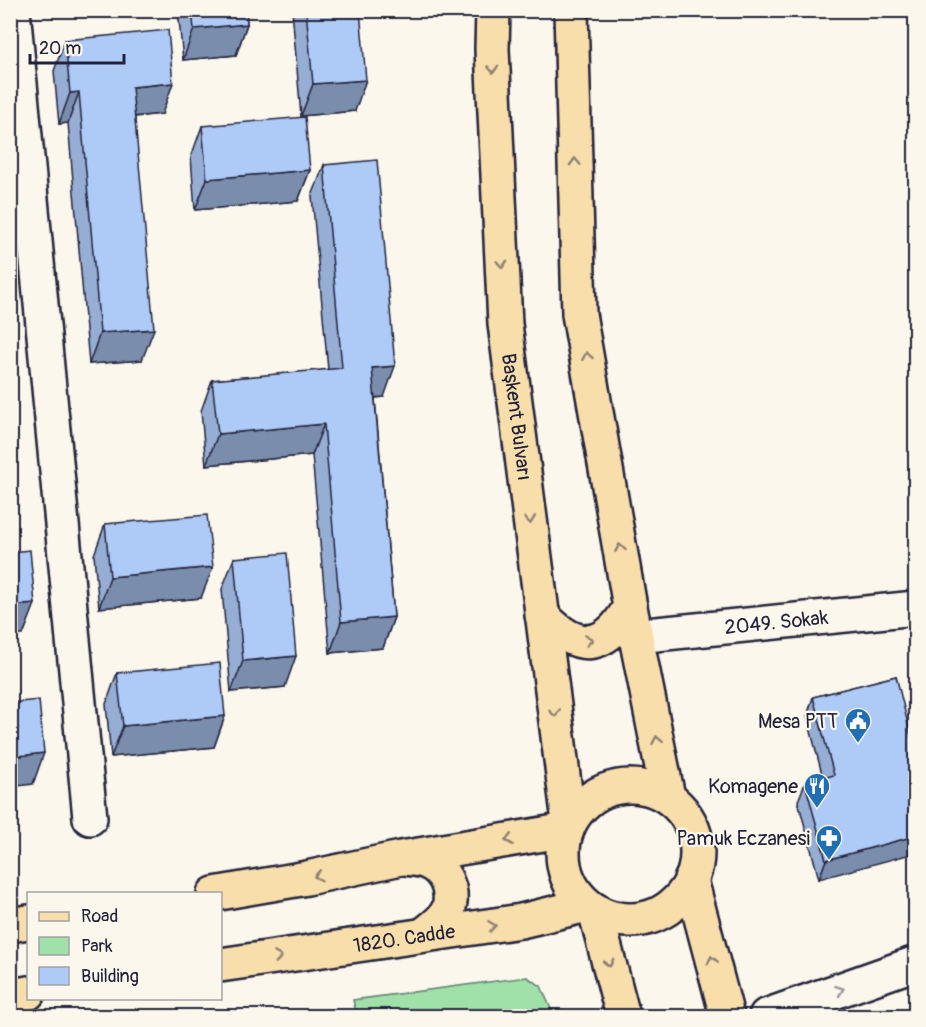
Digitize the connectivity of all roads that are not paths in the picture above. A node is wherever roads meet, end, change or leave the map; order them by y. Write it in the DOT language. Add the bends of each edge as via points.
graph roads {
  1 [pos="13,10"];
  2 [pos="493,10"];
  3 [pos="571,10"];
  4 [pos="915,608"];
  5 [pos="542,615"];
  6 [pos="633,621"];
  7 [pos="668,797"];
  8 [pos="90,818"];
  9 [pos="568,826"];
  10 [pos="401,858"];
  11 [pos="692,880"];
  12 [pos="222,893"];
  13 [pos="591,908"];
  14 [pos="27,922"];
  15 [pos="10,925"];
  16 [pos="423,935"];
  17 [pos="915,963"];
  18 [pos="222,965"];
  19 [pos="27,993"];
  20 [pos="10,996"];
  21 [pos="623,1017"];
  22 [pos="727,1017"];
  23 [pos="766,1017"];
  1 -- 8 [label="street"];
  2 -- 5 [label="main road, Başkent Bulvarı, one-way" via="505,324"];
  6 -- 3 [label="main road, one-way" via="579,314"];
  4 -- 6 [label="street, 2049. Sokak"];
  5 -- 6 [label="main road, one-way" via="572,640 590,642 609,634 622,621"];
  5 -- 9 [label="main road, Başkent Bulvarı, one-way"];
  7 -- 6 [label="main road, one-way"];
  7 -- 9 [label="main road" via="647,788 625,785 602,791 583,803"];
  7 -- 11 [label="main road" via="684,813 694,834 697,857"];
  9 -- 10 [label="main road, one-way"];
  9 -- 13 [label="main road" via="562,843 564,866 572,888"];
  10 -- 12 [label="main road, one-way"];
  10 -- 16 [label="main road" via="425,860 439,869 450,888 448,909 438,924"];
  11 -- 13 [label="main road" via="664,911 646,918 625,920"];
  22 -- 11 [label="main road, one-way"];
  16 -- 13 [label="main road, 1820. Cadde, one-way"];
  13 -- 21 [label="main road, one-way"];
  14 -- 15 [label="main road"];
  18 -- 16 [label="main road, 1820. Cadde, one-way"];
  23 -- 17 [label="street, one-way"];
  19 -- 20 [label="main road"];
}
